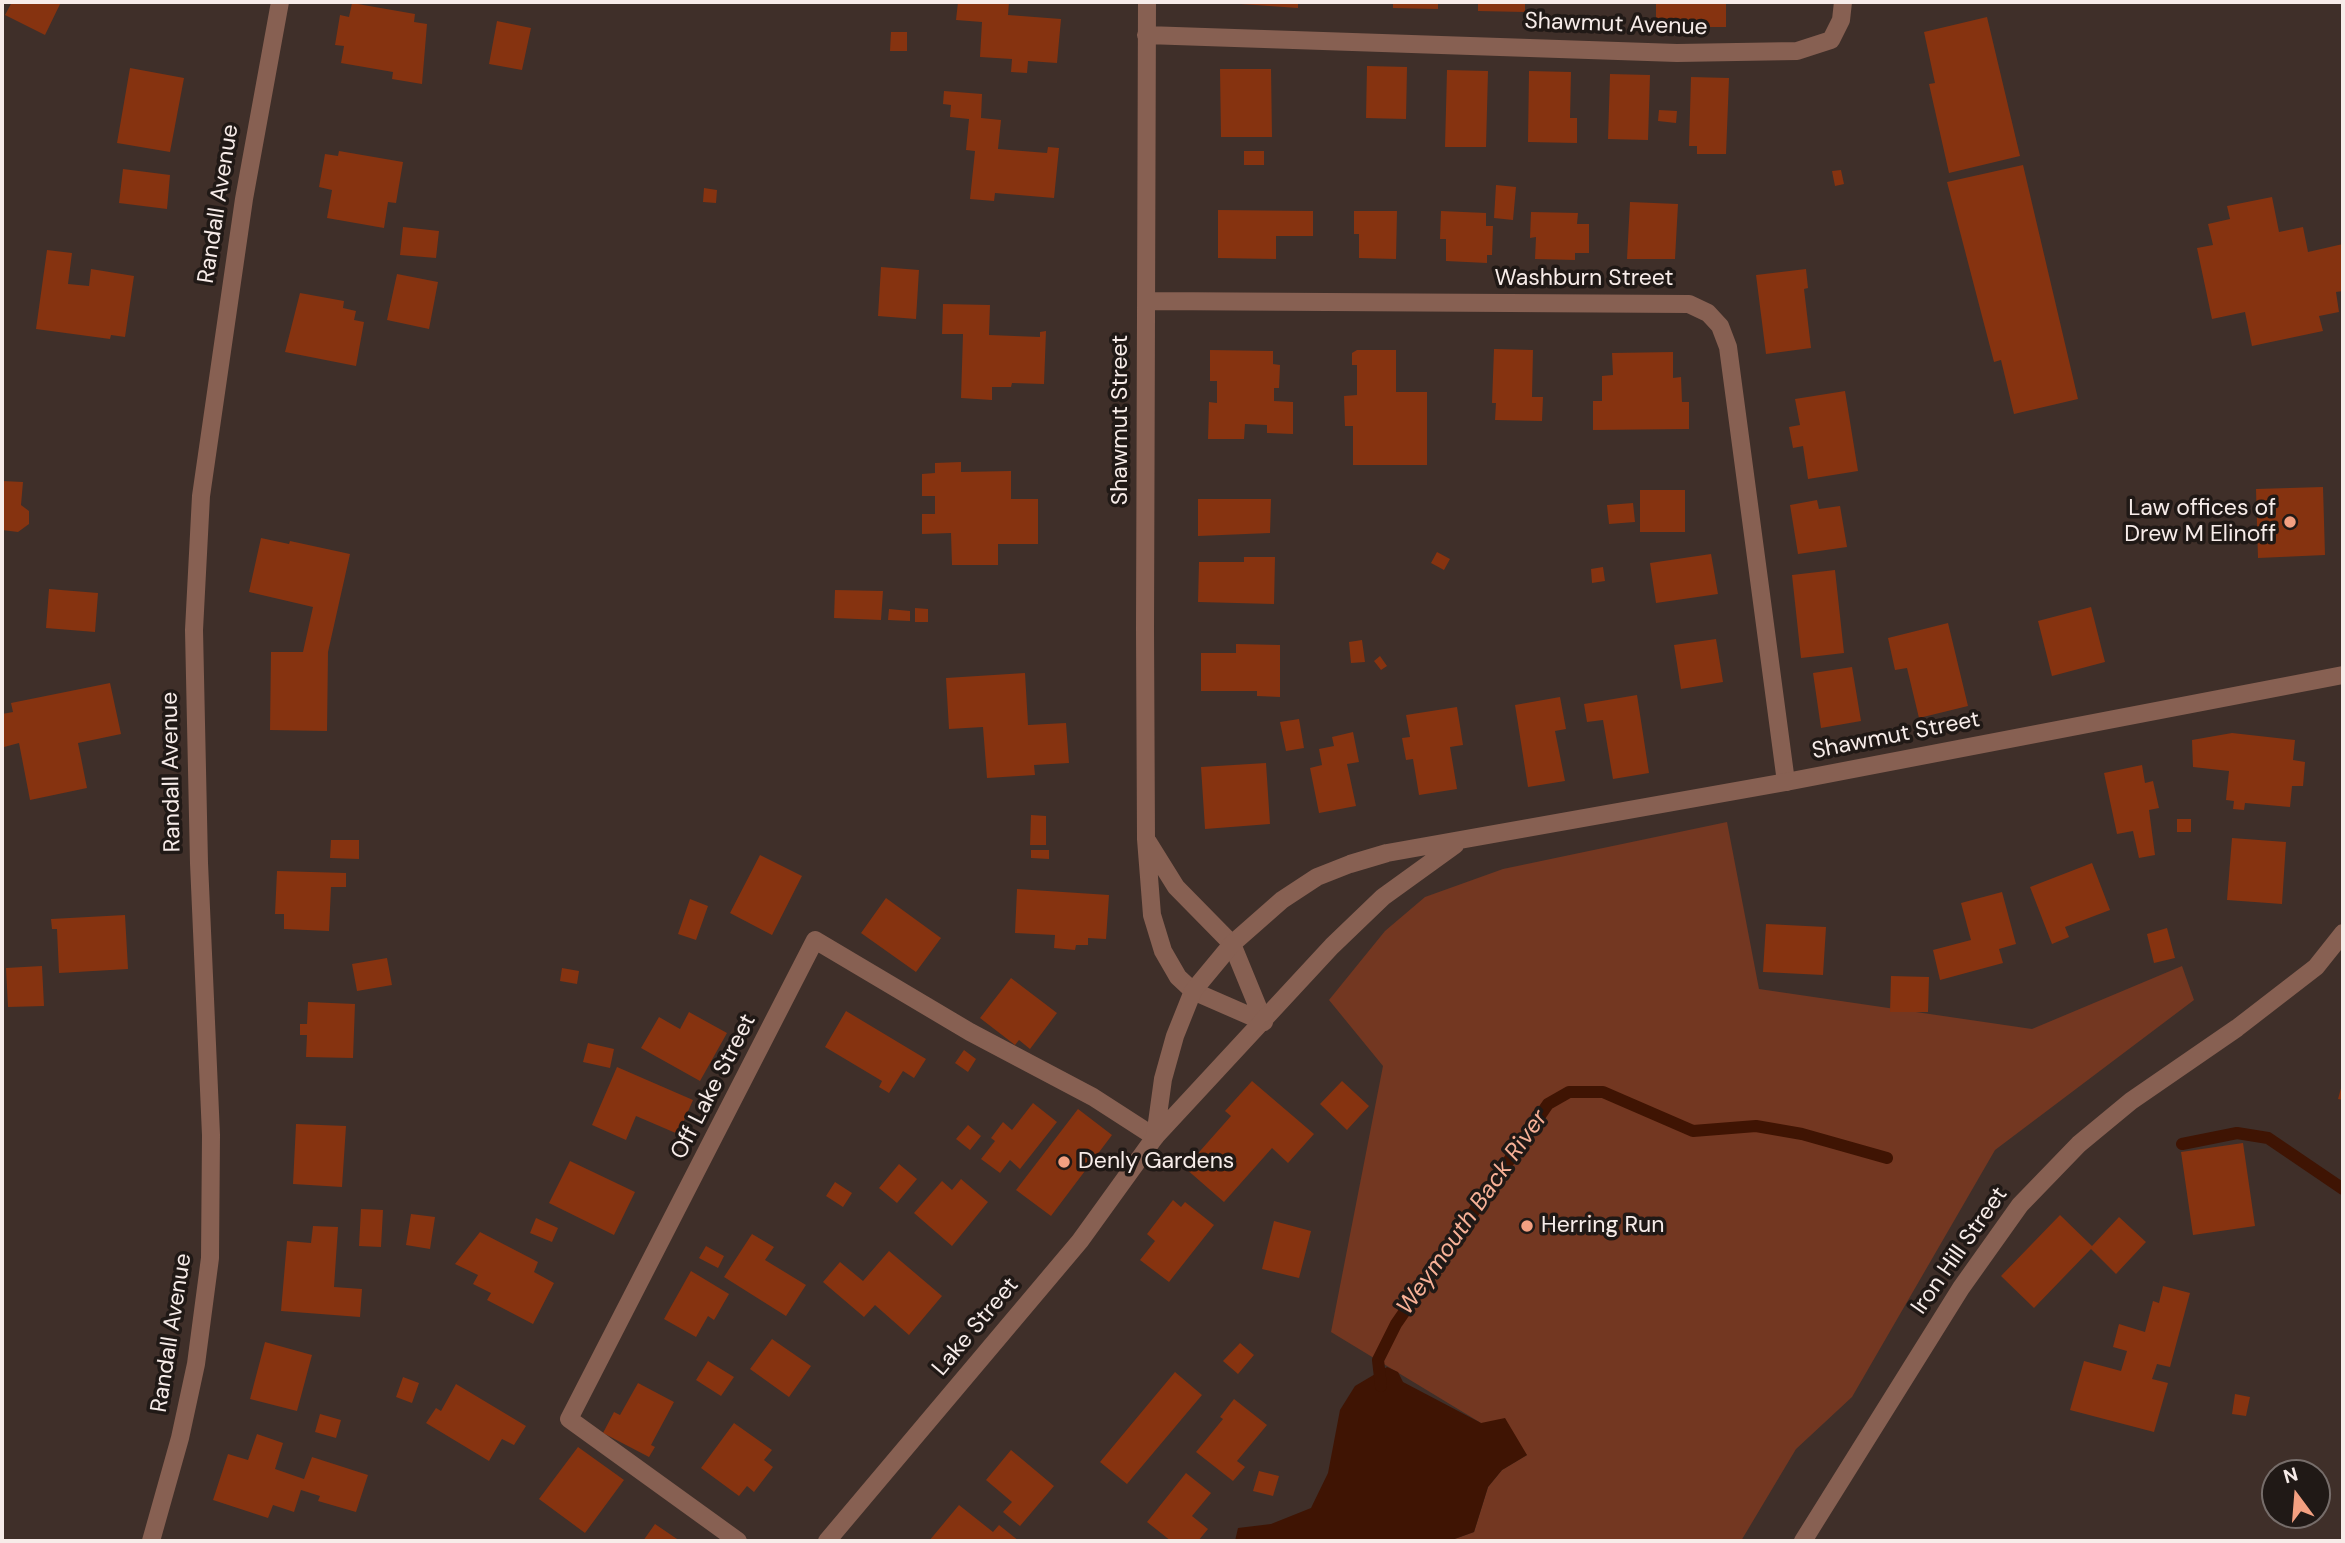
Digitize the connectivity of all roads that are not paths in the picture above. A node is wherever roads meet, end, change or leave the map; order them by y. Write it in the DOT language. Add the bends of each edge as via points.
graph roads {
  1 [pos="280,2"];
  2 [pos="1147,2"];
  3 [pos="1843,2"];
  4 [pos="1146,35"];
  5 [pos="1147,301"];
  6 [pos="2343,675"];
  7 [pos="1786,782"];
  8 [pos="1146,839"];
  9 [pos="1458,842"];
  10 [pos="2343,933"];
  11 [pos="1232,944"];
  12 [pos="1213,963"];
  13 [pos="1193,991"];
  14 [pos="1264,1022"];
  15 [pos="1155,1137"];
  16 [pos="151,1541"];
  17 [pos="738,1541"];
  18 [pos="827,1541"];
  19 [pos="1803,1541"];
  1 -- 16 [label="street, Randall Avenue" via="244,199 201,496 194,630 211,1135 210,1258 196,1364"];
  2 -- 4 [label="street, Shawmut Street"];
  3 -- 4 [label="street, Shawmut Avenue" via="1841,20 1831,40 1797,51 1677,53"];
  4 -- 5 [label="street, Shawmut Street"];
  5 -- 7 [label="street, Washburn Street" via="1689,304 1708,313 1720,326 1728,347"];
  5 -- 8 [label="street, Shawmut Street"];
  6 -- 7 [label="street, Shawmut Street"];
  7 -- 9 [label="street, Shawmut Street"];
  8 -- 11 [label="street" via="1176,887"];
  8 -- 13 [label="street, Shawmut Street" via="1155,927 1178,977"];
  9 -- 11 [label="street, Shawmut Street" via="1387,853 1317,877 1282,900"];
  9 -- 14 [label="street, Shawmut Street" via="1383,897"];
  10 -- 19 [label="street, Iron Hill Street" via="2316,967 2079,1144 2020,1205 1961,1288"];
  11 -- 12 [label="street, Shawmut Street"];
  11 -- 14 [label="street"];
  12 -- 13 [label="street, Lake Street"];
  13 -- 14 [label="street, Shawmut Street"];
  13 -- 15 [label="street, Lake Street" via="1163,1079"];
  14 -- 15 [label="street, Lake Street"];
  15 -- 17 [label="street, Off Lake Street" via="816,940 569,1419"];
  15 -- 18 [label="street, Lake Street" via="1080,1241"];
}
